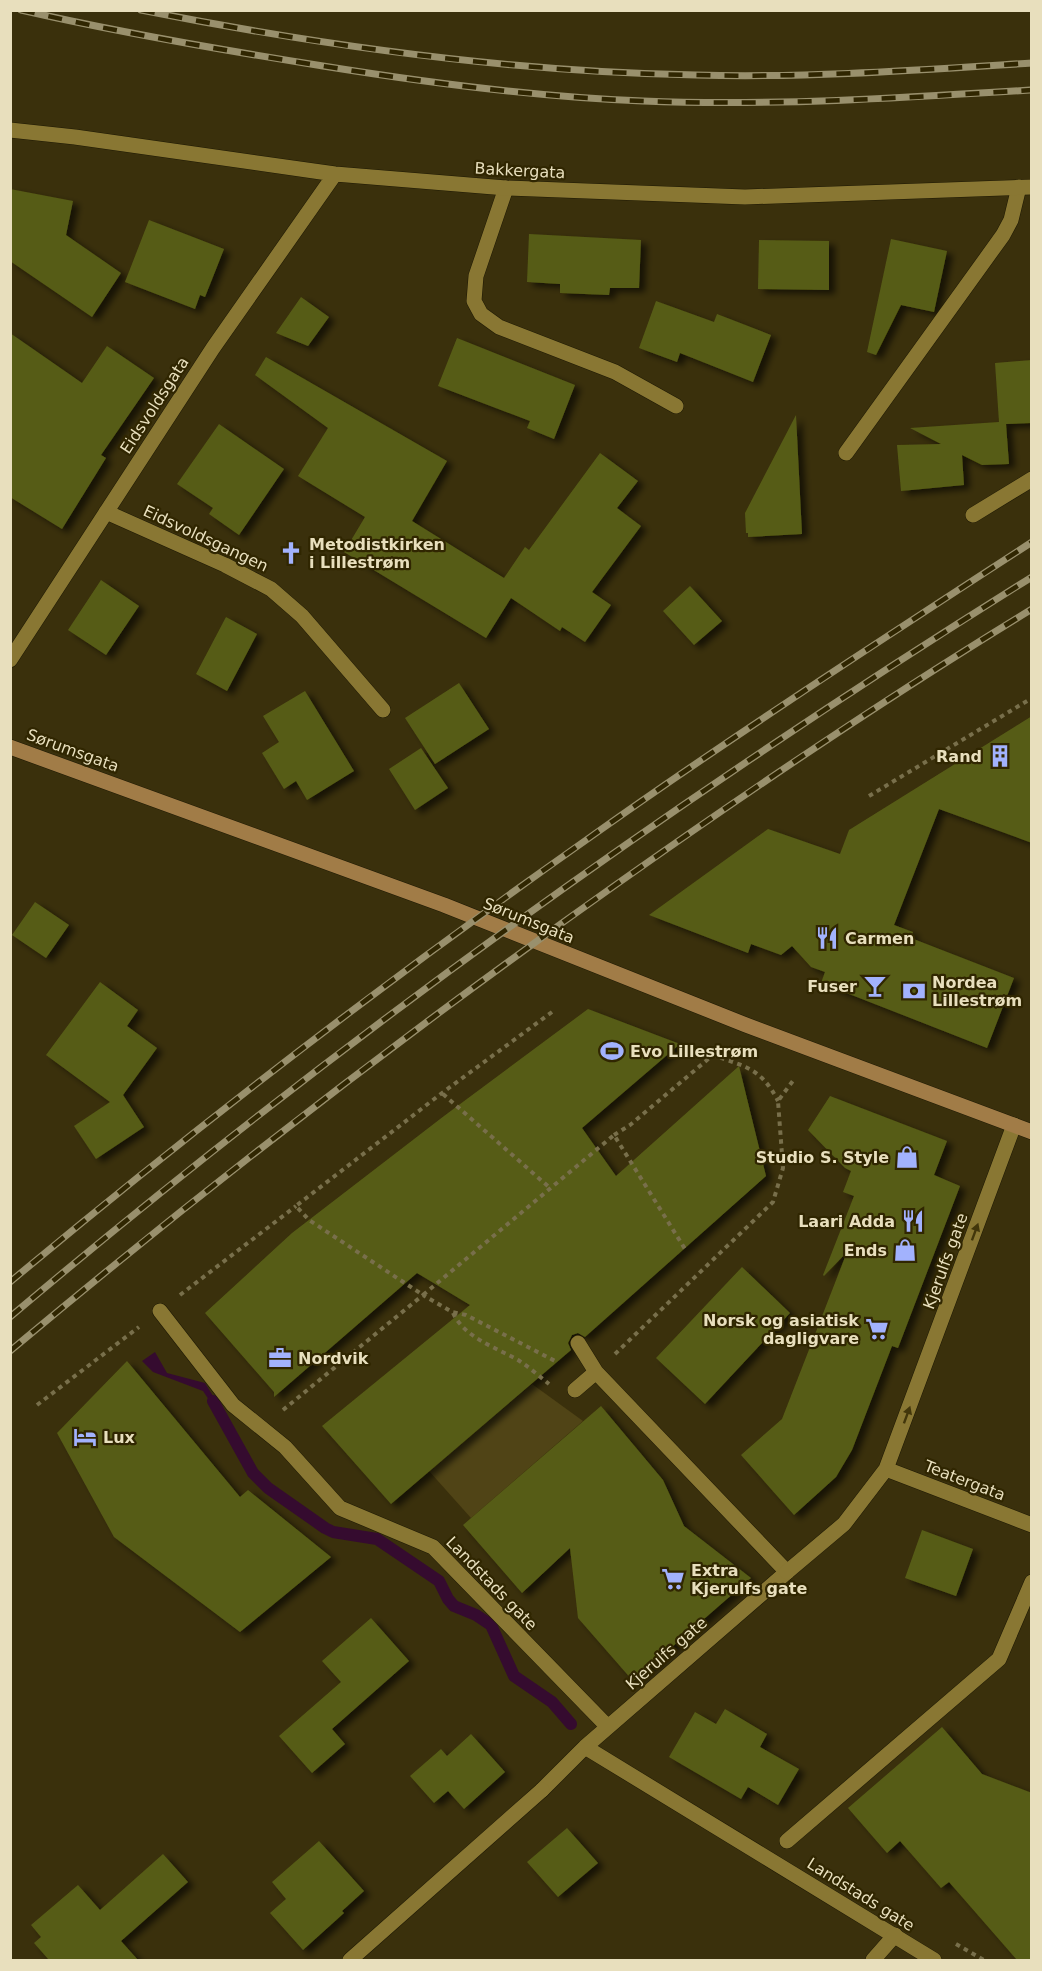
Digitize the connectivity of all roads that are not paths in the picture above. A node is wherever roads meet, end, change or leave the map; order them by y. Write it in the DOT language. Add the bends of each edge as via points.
graph roads {
  1 [pos="10,130"];
  2 [pos="334,174"];
  3 [pos="1025,187"];
  4 [pos="506,188"];
  5 [pos="676,406"];
  6 [pos="846,453"];
  7 [pos="1032,479"];
  8 [pos="106,512"];
  9 [pos="973,515"];
  10 [pos="10,660"];
  11 [pos="383,710"];
  12 [pos="10,747"];
  13 [pos="1014,1125"];
  14 [pos="1032,1132"];
  15 [pos="160,1311"];
  16 [pos="578,1343"];
  17 [pos="596,1372"];
  18 [pos="575,1390"];
  19 [pos="886,1469"];
  20 [pos="1032,1525"];
  21 [pos="787,1572"];
  22 [pos="1032,1582"];
  23 [pos="608,1727"];
  24 [pos="585,1747"];
  25 [pos="786,1841"];
  26 [pos="895,1935"];
  27 [pos="350,1960"];
  28 [pos="873,1960"];
  29 [pos="934,1960"];
  1 -- 2 [label="street, Bakkergata"];
  2 -- 4 [label="street, Bakkergata"];
  2 -- 8 [label="street, Eidsvoldsgata" via="213,348"];
  3 -- 4 [label="street, Bakkergata" via="745,197"];
  3 -- 6 [label="street" via="1003,235"];
  4 -- 5 [label="street" via="476,276 474,301 481,314 499,327 615,372"];
  7 -- 9 [label="street"];
  8 -- 10 [label="street, Eidsvoldsgata"];
  8 -- 11 [label="street, Eidsvoldsgangen" via="271,589 302,616"];
  12 -- 13 [label="main road, Sørumsgata" via="444,905"];
  13 -- 14 [label="main road, Sørumsgata"];
  19 -- 13 [label="street, Kjerulfs gate, one-way"];
  15 -- 23 [label="street, Landstads gate" via="233,1405 285,1447 340,1508 433,1546"];
  16 -- 17 [label="street"];
  17 -- 18 [label="street"];
  17 -- 21 [label="street"];
  19 -- 20 [label="street, Teatergata"];
  19 -- 21 [label="street, Kjerulfs gate" via="844,1524"];
  21 -- 23 [label="street, Kjerulfs gate"];
  22 -- 25 [label="street" via="999,1659"];
  23 -- 24 [label="street, Kjerulfs gate"];
  24 -- 26 [label="street, Landstads gate"];
  24 -- 27 [label="street, Kjerulfs gate"];
  26 -- 28 [label="street"];
  26 -- 29 [label="street, Landstads gate"];
}
